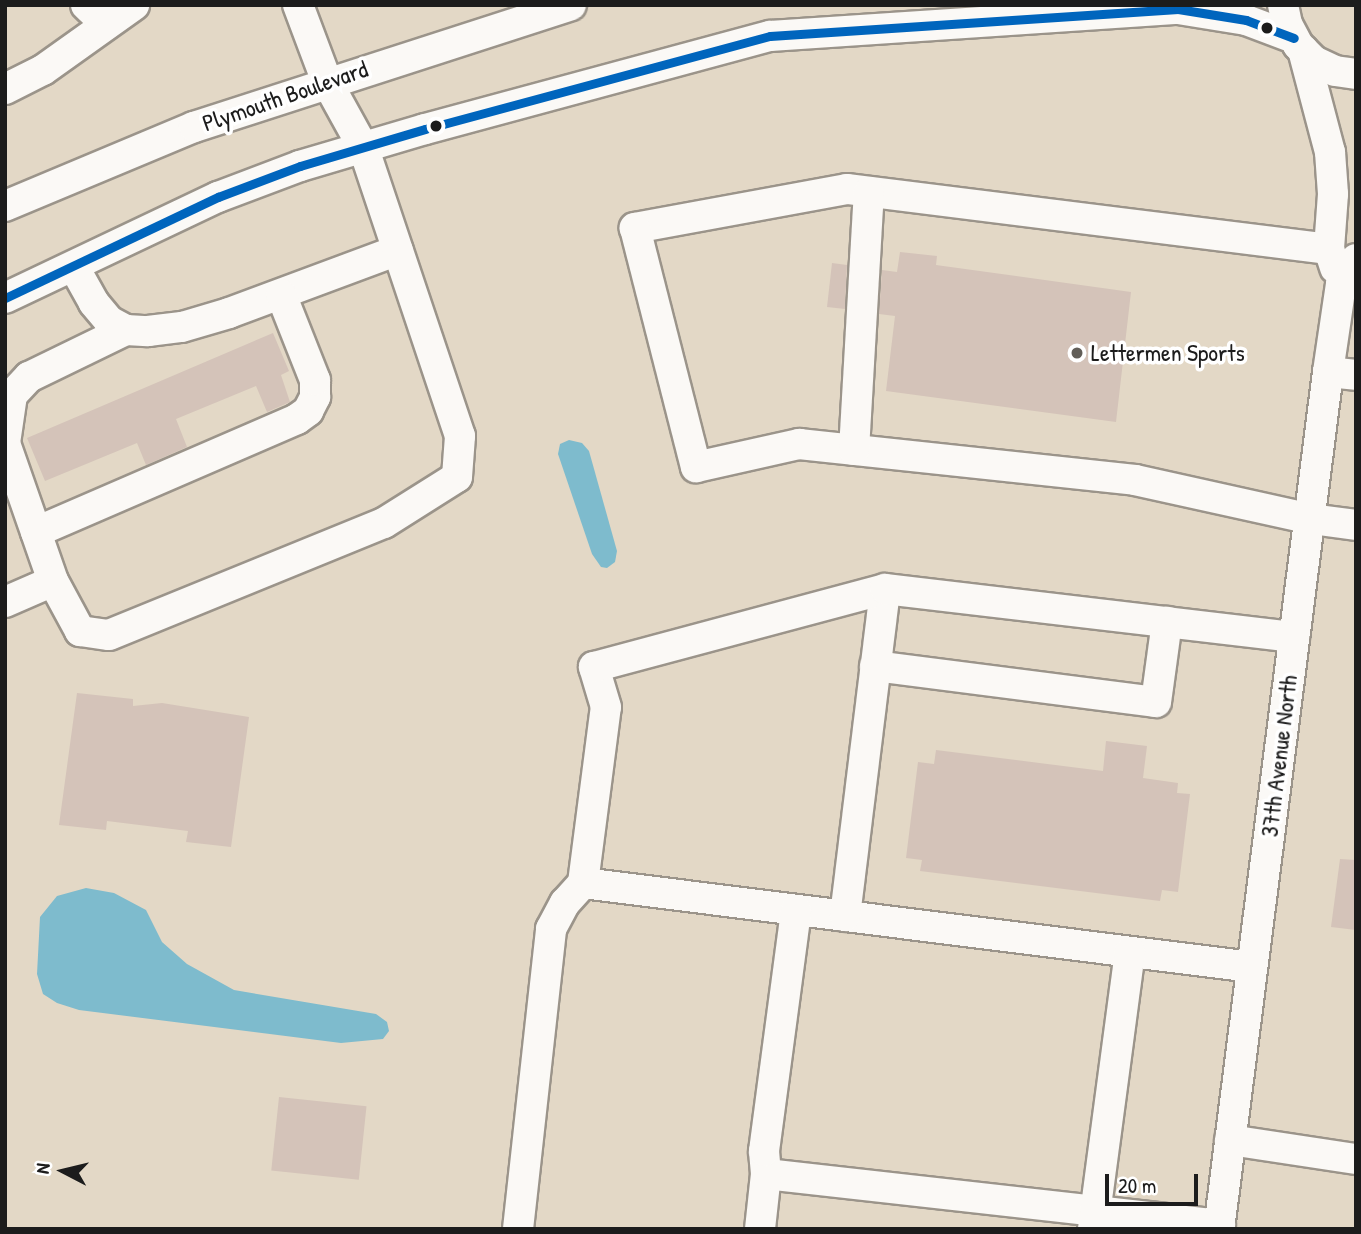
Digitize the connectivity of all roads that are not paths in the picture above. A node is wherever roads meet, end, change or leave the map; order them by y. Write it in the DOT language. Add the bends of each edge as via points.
graph roads {
  1 [pos="134,5"];
  2 [pos="298,5"];
  3 [pos="571,5"];
  4 [pos="1283,5"];
  5 [pos="96,15"];
  6 [pos="1298,44"];
  7 [pos="1356,74"];
  8 [pos="327,82"];
  9 [pos="5,89"];
  10 [pos="364,149"];
  11 [pos="869,192"];
  12 [pos="5,206"];
  13 [pos="398,250"];
  14 [pos="1342,264"];
  15 [pos="74,267"];
  16 [pos="281,294"];
  17 [pos="5,298"];
  18 [pos="126,330"];
  19 [pos="1342,374"];
  20 [pos="854,450"];
  21 [pos="1311,519"];
  22 [pos="1356,525"];
  23 [pos="36,532"];
  24 [pos="53,581"];
  25 [pos="885,589"];
  26 [pos="5,602"];
  27 [pos="1167,622"];
  28 [pos="1294,637"];
  29 [pos="875,666"];
  30 [pos="583,883"];
  31 [pos="796,910"];
  32 [pos="845,916"];
  33 [pos="1130,952"];
  34 [pos="1252,967"];
  35 [pos="1230,1140"];
  36 [pos="1356,1159"];
  37 [pos="766,1174"];
  38 [pos="1094,1220"];
  39 [pos="1220,1227"];
  40 [pos="518,1229"];
  41 [pos="760,1229"];
  1 -- 5 [label="street"];
  2 -- 8 [label="street"];
  3 -- 8 [label="street, Plymouth Boulevard"];
  4 -- 6 [label="street, 37th Avenue North"];
  5 -- 9 [label="street" via="43,70"];
  6 -- 7 [label="street" via="1314,61"];
  6 -- 10 [label="street" via="1245,20 1178,9 770,36"];
  6 -- 14 [label="street, 37th Avenue North" via="1330,152"];
  8 -- 10 [label="street"];
  8 -- 12 [label="street, Plymouth Boulevard" via="194,127"];
  10 -- 13 [label="street"];
  10 -- 15 [label="street" via="300,166 218,197"];
  11 -- 14 [label="street"];
  11 -- 20 [label="street"];
  11 -- 20 [label="street" via="847,189 635,229 696,467 799,444"];
  13 -- 16 [label="street"];
  13 -- 24 [label="street" via="460,436 457,477 384,523 109,635 80,631"];
  14 -- 19 [label="street, 37th Avenue North"];
  15 -- 17 [label="street"];
  15 -- 18 [label="street" via="94,303 109,321"];
  16 -- 18 [label="street" via="182,327"];
  16 -- 23 [label="street" via="315,380 315,397 308,411"];
  18 -- 23 [label="street" via="29,377 12,395 5,443"];
  19 -- 21 [label="street, 37th Avenue North"];
  20 -- 21 [label="street" via="1135,480"];
  21 -- 22 [label="street"];
  21 -- 28 [label="street, 37th Avenue North"];
  23 -- 24 [label="street"];
  24 -- 26 [label="street"];
  25 -- 27 [label="street"];
  25 -- 29 [label="street"];
  25 -- 30 [label="street" via="594,667 606,707"];
  27 -- 28 [label="street"];
  27 -- 29 [label="street" via="1156,702"];
  28 -- 34 [label="street, 37th Avenue North"];
  29 -- 32 [label="street"];
  30 -- 31 [label="street"];
  30 -- 40 [label="street" via="551,929"];
  31 -- 32 [label="street"];
  31 -- 37 [label="street" via="764,1151"];
  32 -- 33 [label="street"];
  33 -- 34 [label="street"];
  33 -- 38 [label="street"];
  34 -- 35 [label="street, 37th Avenue North"];
  35 -- 36 [label="street"];
  35 -- 39 [label="street, 37th Avenue North"];
  37 -- 38 [label="street"];
  37 -- 41 [label="street"];
  38 -- 39 [label="street"];
}
